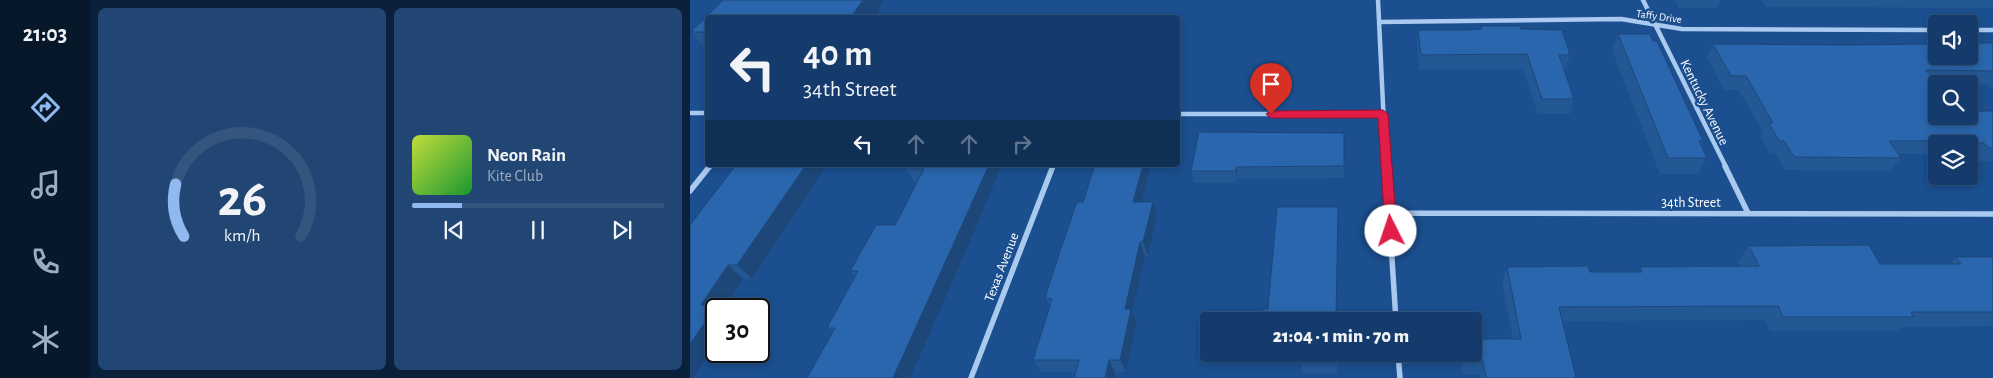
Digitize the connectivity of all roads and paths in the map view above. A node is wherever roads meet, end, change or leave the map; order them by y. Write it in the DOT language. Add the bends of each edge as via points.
graph roads {
  1 [pos="1378,0"];
  2 [pos="1644,0"];
  3 [pos="1379,22"];
  4 [pos="1656,26"];
  5 [pos="1928,30"];
  6 [pos="1978,30"];
  7 [pos="1993,30"];
  8 [pos="690,113"];
  9 [pos="705,113"];
  10 [pos="1180,114"];
  11 [pos="1383,114"];
  12 [pos="709,167"];
  13 [pos="1052,167"];
  14 [pos="690,191"];
  15 [pos="1390,213"];
  16 [pos="1748,213"];
  17 [pos="1993,214"];
  18 [pos="1396,312"];
  19 [pos="1399,362"];
  20 [pos="971,378"];
  21 [pos="1400,378"];
  1 -- 3 [label="street"];
  2 -- 4 [label="street, Kentucky Avenue"];
  3 -- 4 [label="street, Taffy Drive" via="1621,19"];
  3 -- 11 [label="street"];
  4 -- 5 [label="street, Taffy Drive" via="1682,29"];
  4 -- 16 [label="street, Kentucky Avenue"];
  6 -- 7 [label="street"];
  8 -- 9 [label="street"];
  10 -- 11 [label="street"];
  11 -- 15 [label="street"];
  12 -- 14 [label="street"];
  13 -- 20 [label="street, Texas Avenue"];
  15 -- 16 [label="street, 34th Street"];
  15 -- 18 [label="street"];
  16 -- 17 [label="street, 34th Street"];
  19 -- 21 [label="street"];
}
